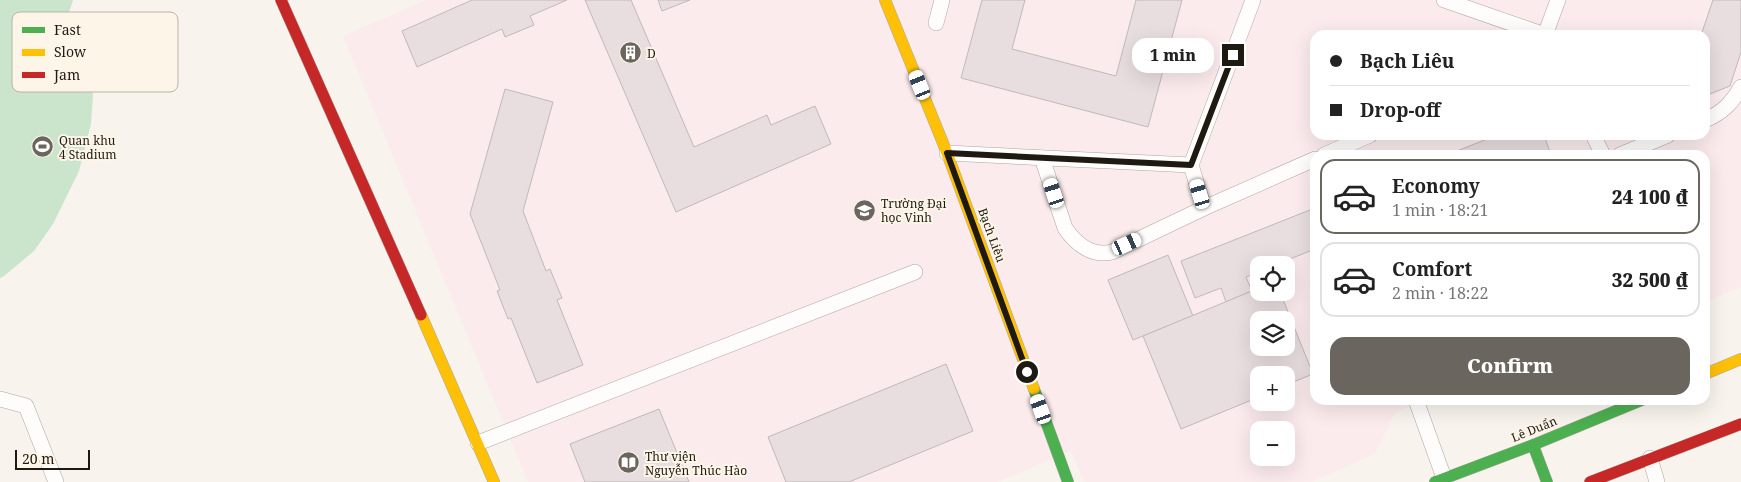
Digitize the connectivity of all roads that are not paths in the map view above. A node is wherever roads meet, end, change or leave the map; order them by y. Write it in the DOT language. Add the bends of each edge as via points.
graph roads {
  1 [pos="281,0"];
  2 [pos="886,0"];
  3 [pos="942,0"];
  4 [pos="1254,0"];
  5 [pos="1444,0"];
  6 [pos="1558,0"];
  7 [pos="936,23"];
  8 [pos="1531,30"];
  9 [pos="1547,30"];
  10 [pos="1741,88"];
  11 [pos="1710,117"];
  12 [pos="1358,140"];
  13 [pos="1656,140"];
  14 [pos="1336,150"];
  15 [pos="1632,150"];
  16 [pos="947,153"];
  17 [pos="1042,158"];
  18 [pos="1310,161"];
  19 [pos="1191,165"];
  20 [pos="1204,208"];
  21 [pos="915,272"];
  22 [pos="1741,359"];
  23 [pos="1710,372"];
  24 [pos="0,399"];
  25 [pos="1418,405"];
  26 [pos="1630,405"];
  27 [pos="1741,424"];
  28 [pos="478,443"];
  29 [pos="1533,445"];
  30 [pos="1650,458"];
  31 [pos="1441,481"];
  32 [pos="56,482"];
  33 [pos="494,482"];
  34 [pos="1068,482"];
  35 [pos="1547,482"];
  36 [pos="1590,482"];
  37 [pos="1657,482"];
  1 -- 28 [label="street"];
  2 -- 16 [label="street, Bạch Liêu"];
  3 -- 7 [label="lane"];
  4 -- 19 [label="lane"];
  5 -- 8 [label="lane"];
  6 -- 9 [label="lane"];
  10 -- 11 [label="lane" via="1725,109"];
  12 -- 14 [label="lane"];
  13 -- 15 [label="lane"];
  16 -- 17 [label="lane"];
  16 -- 34 [label="street, Bạch Liêu"];
  17 -- 19 [label="lane"];
  17 -- 20 [label="lane" via="1065,228 1081,246 1096,253 1112,252"];
  18 -- 20 [label="lane"];
  19 -- 20 [label="lane"];
  21 -- 28 [label="lane"];
  22 -- 23 [label="street"];
  24 -- 32 [label="lane" via="26,406"];
  25 -- 31 [label="lane"];
  26 -- 29 [label="street, Lê Duẩn"];
  27 -- 30 [label="street"];
  28 -- 33 [label="street"];
  29 -- 31 [label="street, Lê Duẩn"];
  29 -- 35 [label="street"];
  30 -- 36 [label="street"];
  30 -- 37 [label="lane"];
}
